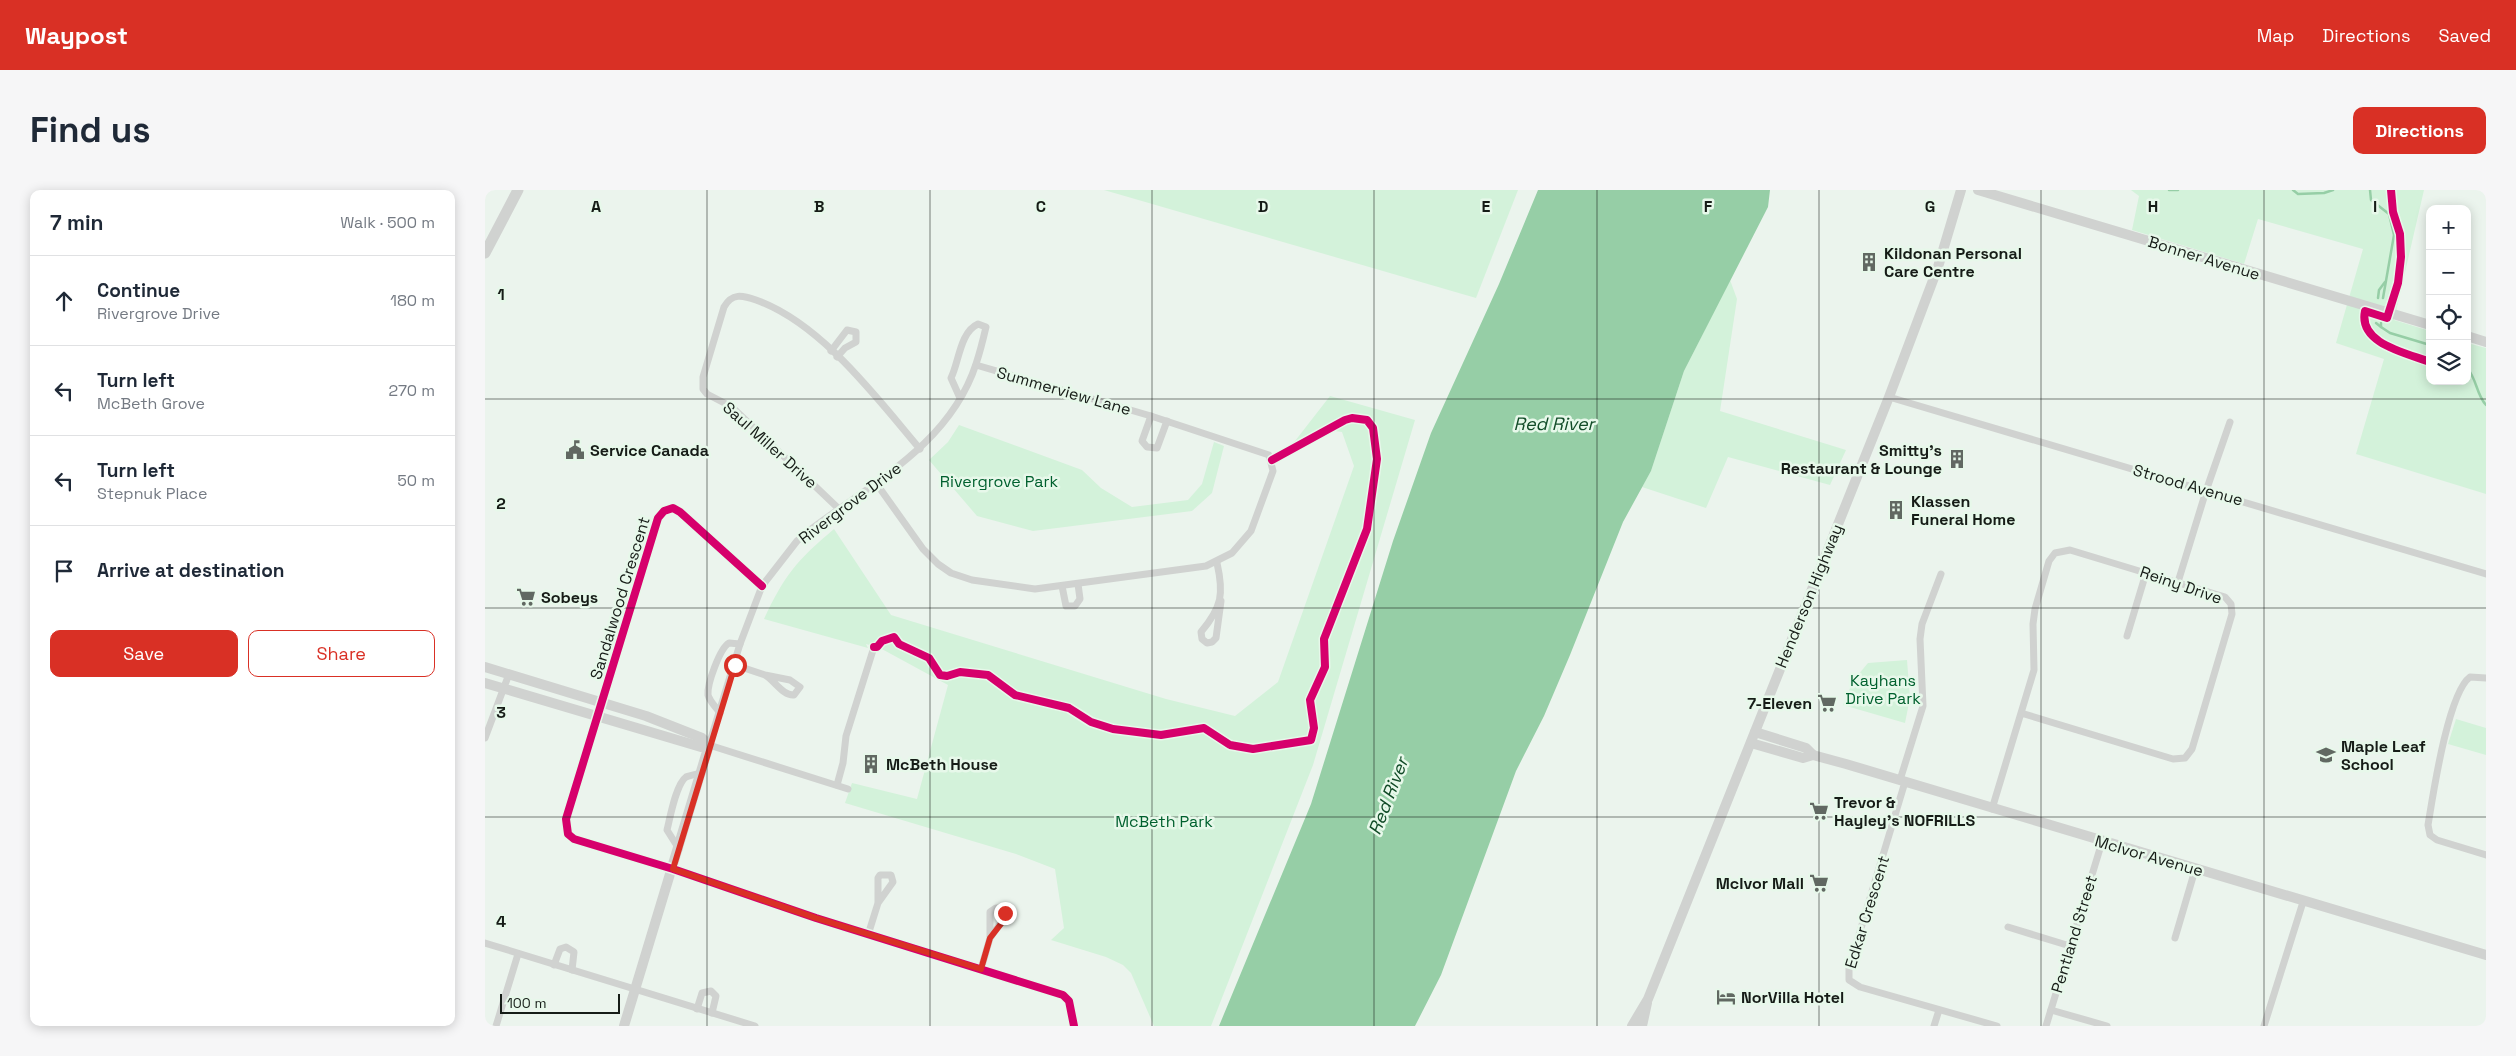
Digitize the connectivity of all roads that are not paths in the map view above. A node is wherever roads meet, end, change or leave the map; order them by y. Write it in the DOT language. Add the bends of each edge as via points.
graph roads {
  1 [pos="518,190"];
  2 [pos="1961,190"];
  3 [pos="1978,190"];
  4 [pos="485,252"];
  5 [pos="2426,324"];
  6 [pos="2471,337"];
  7 [pos="2486,342"];
  8 [pos="831,351"];
  9 [pos="837,357"];
  10 [pos="976,365"];
  11 [pos="1889,397"];
  12 [pos="960,398"];
  13 [pos="1151,416"];
  14 [pos="1167,421"];
  15 [pos="2230,422"];
  16 [pos="920,449"];
  17 [pos="876,483"];
  18 [pos="2206,491"];
  19 [pos="838,508"];
  20 [pos="1217,562"];
  21 [pos="2146,573"];
  22 [pos="1941,574"];
  23 [pos="2486,574"];
  24 [pos="2178,582"];
  25 [pos="1078,584"];
  26 [pos="761,586"];
  27 [pos="1063,586"];
  28 [pos="1221,601"];
  29 [pos="2127,636"];
  30 [pos="740,644"];
  31 [pos="874,647"];
  32 [pos="735,665"];
  33 [pos="485,667"];
  34 [pos="509,674"];
  35 [pos="765,675"];
  36 [pos="2486,678"];
  37 [pos="485,683"];
  38 [pos="504,689"];
  39 [pos="602,702"];
  40 [pos="719,713"];
  41 [pos="2021,713"];
  42 [pos="598,717"];
  43 [pos="1755,732"];
  44 [pos="485,738"];
  45 [pos="1751,743"];
  46 [pos="709,745"];
  47 [pos="1813,755"];
  48 [pos="702,773"];
  49 [pos="1903,781"];
  50 [pos="837,786"];
  51 [pos="848,789"];
  52 [pos="1992,808"];
  53 [pos="2102,842"];
  54 [pos="679,849"];
  55 [pos="2486,855"];
  56 [pos="673,869"];
  57 [pos="2195,870"];
  58 [pos="2303,902"];
  59 [pos="878,903"];
  60 [pos="2007,927"];
  61 [pos="868,935"];
  62 [pos="990,938"];
  63 [pos="2175,938"];
  64 [pos="485,943"];
  65 [pos="2070,946"];
  66 [pos="518,954"];
  67 [pos="2486,955"];
  68 [pos="554,965"];
  69 [pos="981,969"];
  70 [pos="571,970"];
  71 [pos="635,990"];
  72 [pos="1647,999"];
  73 [pos="697,1009"];
  74 [pos="1939,1010"];
  75 [pos="2051,1010"];
  76 [pos="713,1013"];
  77 [pos="1072,1024"];
  78 [pos="496,1026"];
  79 [pos="624,1026"];
  80 [pos="755,1026"];
  81 [pos="1632,1026"];
  82 [pos="1642,1026"];
  83 [pos="1933,1026"];
  84 [pos="1997,1026"];
  85 [pos="2046,1026"];
  86 [pos="2107,1026"];
  87 [pos="2264,1026"];
  1 -- 4 [label="main road"];
  2 -- 11 [label="street, Henderson Highway" via="1938,268"];
  3 -- 5 [label="street, Bonner Avenue"];
  6 -- 7 [label="street"];
  8 -- 9 [label="street, Saul Miller Drive"];
  8 -- 9 [label="street" via="847,330 853,329 856,342"];
  8 -- 19 [label="street, Saul Miller Drive" via="787,314 737,296 729,299 724,307 702,384 707,394 732,406"];
  9 -- 16 [label="street, Saul Miller Drive" via="857,375"];
  10 -- 12 [label="street, Rivergrove Drive"];
  10 -- 12 [label="street, Rivergrove Drive" via="986,328 978,324 965,335 951,378"];
  10 -- 13 [label="street, Summerview Lane"];
  11 -- 18 [label="street, Strood Avenue"];
  11 -- 43 [label="street, Henderson Highway"];
  12 -- 16 [label="street, Rivergrove Drive"];
  13 -- 14 [label="street, Summerview Lane"];
  13 -- 14 [label="street, Summerview Lane" via="1142,441 1147,447 1157,448"];
  14 -- 20 [label="street, Summerview Lane" via="1264,453 1272,460 1273,470 1251,531 1232,554"];
  15 -- 18 [label="street"];
  16 -- 17 [label="street, Rivergrove Drive"];
  17 -- 19 [label="street, Rivergrove Drive"];
  17 -- 27 [label="street, Summerview Lane" via="923,549 951,573 1024,589"];
  18 -- 23 [label="street, Strood Avenue"];
  18 -- 24 [label="street"];
  19 -- 26 [label="street, Rivergrove Drive" via="797,541"];
  20 -- 25 [label="street, Summerview Lane"];
  20 -- 28 [label="street"];
  21 -- 24 [label="street, Reiny Drive"];
  21 -- 29 [label="street"];
  21 -- 41 [label="street, Reiny Drive" via="2069,550 2055,553 2049,561 2035,609 2034,670"];
  22 -- 49 [label="street" via="1922,624 1923,706"];
  24 -- 41 [label="street, Reiny Drive" via="2225,598 2231,604 2232,614 2192,748 2185,758 2173,758"];
  25 -- 27 [label="street, Summerview Lane"];
  25 -- 27 [label="street" via="1080,600 1071,607 1064,602"];
  26 -- 30 [label="street, Rivergrove Drive"];
  26 -- 39 [label="street, Sandalwood Crescent" via="680,512 673,508 663,511 658,518"];
  28 -- 28 [label="street" via="1201,632 1207,643 1216,638"];
  30 -- 32 [label="street, Rivergrove Drive"];
  30 -- 40 [label="street" via="729,643 721,650 709,687 711,701"];
  31 -- 50 [label="street" via="846,736"];
  32 -- 35 [label="street"];
  32 -- 40 [label="street, Rivergrove Drive"];
  33 -- 34 [label="street"];
  34 -- 38 [label="street"];
  34 -- 39 [label="street"];
  36 -- 55 [label="street" via="2470,677 2461,687 2440,755 2428,825 2430,835 2437,840"];
  37 -- 38 [label="street"];
  38 -- 42 [label="street"];
  38 -- 44 [label="street"];
  39 -- 42 [label="street"];
  39 -- 46 [label="street" via="702,738"];
  40 -- 46 [label="street, Rivergrove Drive"];
  41 -- 52 [label="street, Reiny Drive"];
  42 -- 46 [label="street" via="701,747"];
  42 -- 56 [label="street" via="566,818 568,834 574,839"];
  43 -- 45 [label="street, Henderson Highway"];
  43 -- 47 [label="street, McIvor Avenue" via="1806,748"];
  45 -- 47 [label="street, McIvor Avenue" via="1803,758"];
  45 -- 72 [label="street, Henderson Highway"];
  46 -- 48 [label="street, Rivergrove Drive"];
  46 -- 50 [label="street"];
  47 -- 49 [label="street, McIvor Avenue"];
  48 -- 54 [label="street, Rivergrove Drive"];
  48 -- 54 [label="street" via="687,777 681,784 671,813 667,830"];
  49 -- 52 [label="street, McIvor Avenue"];
  49 -- 74 [label="street, Edkar Crescent" via="1848,973 1849,980"];
  50 -- 51 [label="street"];
  52 -- 53 [label="street, McIvor Avenue"];
  53 -- 57 [label="street, McIvor Avenue"];
  53 -- 65 [label="street, Pentland Street"];
  54 -- 56 [label="street, Rivergrove Drive"];
  56 -- 61 [label="street"];
  56 -- 71 [label="street, Rivergrove Drive"];
  57 -- 58 [label="street, McIvor Avenue"];
  57 -- 63 [label="street"];
  58 -- 67 [label="street, McIvor Avenue"];
  58 -- 87 [label="street"];
  59 -- 61 [label="street"];
  60 -- 65 [label="street"];
  61 -- 69 [label="street"];
  62 -- 69 [label="street"];
  64 -- 66 [label="street"];
  65 -- 75 [label="street, Pentland Street"];
  66 -- 68 [label="street"];
  66 -- 78 [label="street"];
  68 -- 70 [label="street"];
  68 -- 70 [label="street" via="560,949 566,947 574,952"];
  69 -- 77 [label="street" via="1063,995 1069,1001"];
  70 -- 71 [label="street"];
  71 -- 73 [label="street"];
  71 -- 79 [label="street, Rivergrove Drive"];
  72 -- 81 [label="street, Henderson Highway"];
  72 -- 82 [label="street, Henderson Highway"];
  73 -- 76 [label="street"];
  73 -- 76 [label="street" via="702,993 711,991 716,996"];
  74 -- 83 [label="street"];
  74 -- 84 [label="street, Edkar Crescent"];
  75 -- 85 [label="street, Pentland Street"];
  75 -- 86 [label="street"];
  76 -- 80 [label="street"];
}
